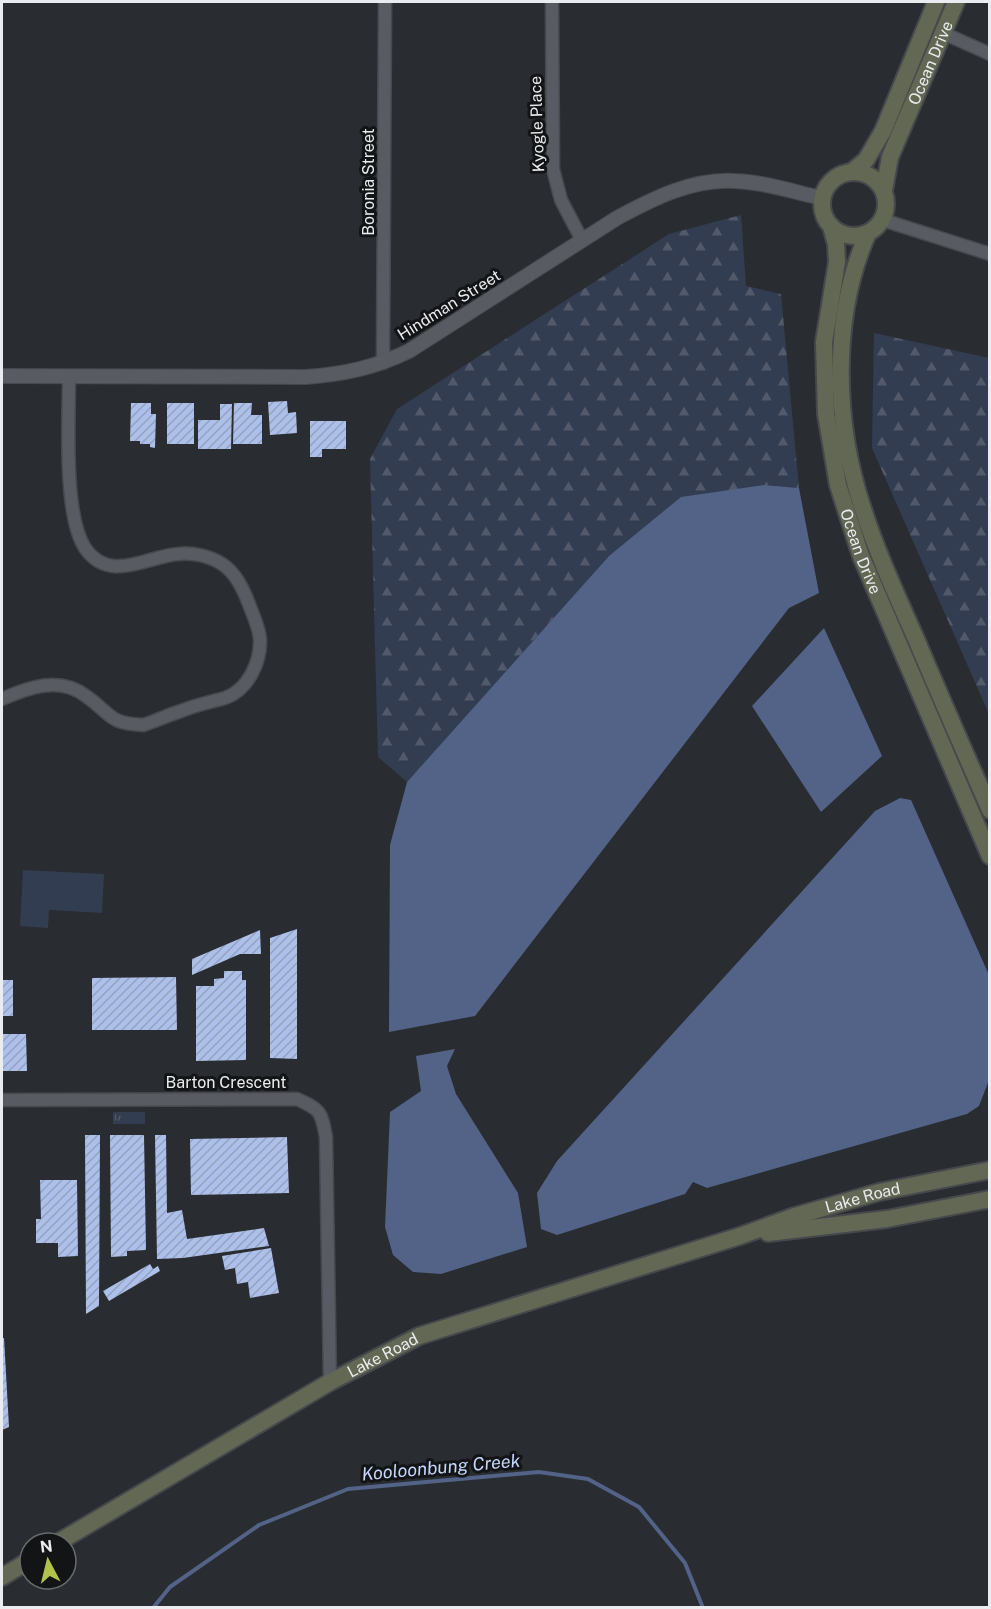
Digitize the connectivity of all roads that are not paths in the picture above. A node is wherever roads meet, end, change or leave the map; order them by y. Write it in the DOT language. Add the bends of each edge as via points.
graph roads {
  1 [pos="385,2"];
  2 [pos="552,2"];
  3 [pos="936,2"];
  4 [pos="956,2"];
  5 [pos="943,33"];
  6 [pos="990,54"];
  7 [pos="853,171"];
  8 [pos="884,190"];
  9 [pos="822,198"];
  10 [pos="883,220"];
  11 [pos="831,226"];
  12 [pos="868,233"];
  13 [pos="582,240"];
  14 [pos="990,254"];
  15 [pos="383,363"];
  16 [pos="2,376"];
  17 [pos="69,377"];
  18 [pos="2,699"];
  19 [pos="990,810"];
  20 [pos="990,856"];
  21 [pos="2,1100"];
  22 [pos="990,1170"];
  23 [pos="990,1199"];
  24 [pos="740,1236"];
  25 [pos="330,1382"];
  26 [pos="77,1531"];
  27 [pos="18,1567"];
  28 [pos="2,1577"];
  1 -- 15 [label="street, Boronia Street"];
  2 -- 13 [label="street, Kyogle Place" via="553,169 561,200"];
  3 -- 7 [label="main road, Ocean Drive" via="883,131 866,160"];
  4 -- 5 [label="main road, Ocean Drive"];
  5 -- 6 [label="street"];
  5 -- 8 [label="main road, Ocean Drive" via="890,157"];
  7 -- 8 [label="main road" via="872,176"];
  7 -- 9 [label="main road" via="833,180"];
  8 -- 10 [label="main road" via="887,200"];
  9 -- 11 [label="main road" via="823,213"];
  9 -- 13 [label="street, Hindman Street" via="734,180 703,183 643,204"];
  10 -- 12 [label="main road"];
  10 -- 14 [label="street"];
  11 -- 12 [label="main road" via="848,236"];
  11 -- 20 [label="main road, Ocean Drive" via="837,262 824,342 826,404 838,485 861,556"];
  12 -- 19 [label="main road, Ocean Drive" via="855,266 841,339 842,414 855,482 878,553"];
  13 -- 15 [label="street, Hindman Street" via="409,351"];
  15 -- 17 [label="street, Hindman Street" via="306,377"];
  16 -- 17 [label="street, Hindman Street"];
  17 -- 18 [label="street" via="69,476 73,512 85,548 96,559 122,567 178,554 221,563 243,589 260,637 259,650 253,672 230,696 143,725 113,720 85,695 69,687 52,684"];
  21 -- 25 [label="street, Barton Crescent" via="297,1099 316,1108 326,1137"];
  22 -- 24 [label="main road, Lake Road" via="879,1192"];
  23 -- 24 [label="main road, Lake Road" via="887,1219"];
  24 -- 25 [label="main road, Lake Road" via="419,1336"];
  25 -- 26 [label="main road, Lake Road"];
  27 -- 28 [label="main road"];
}
